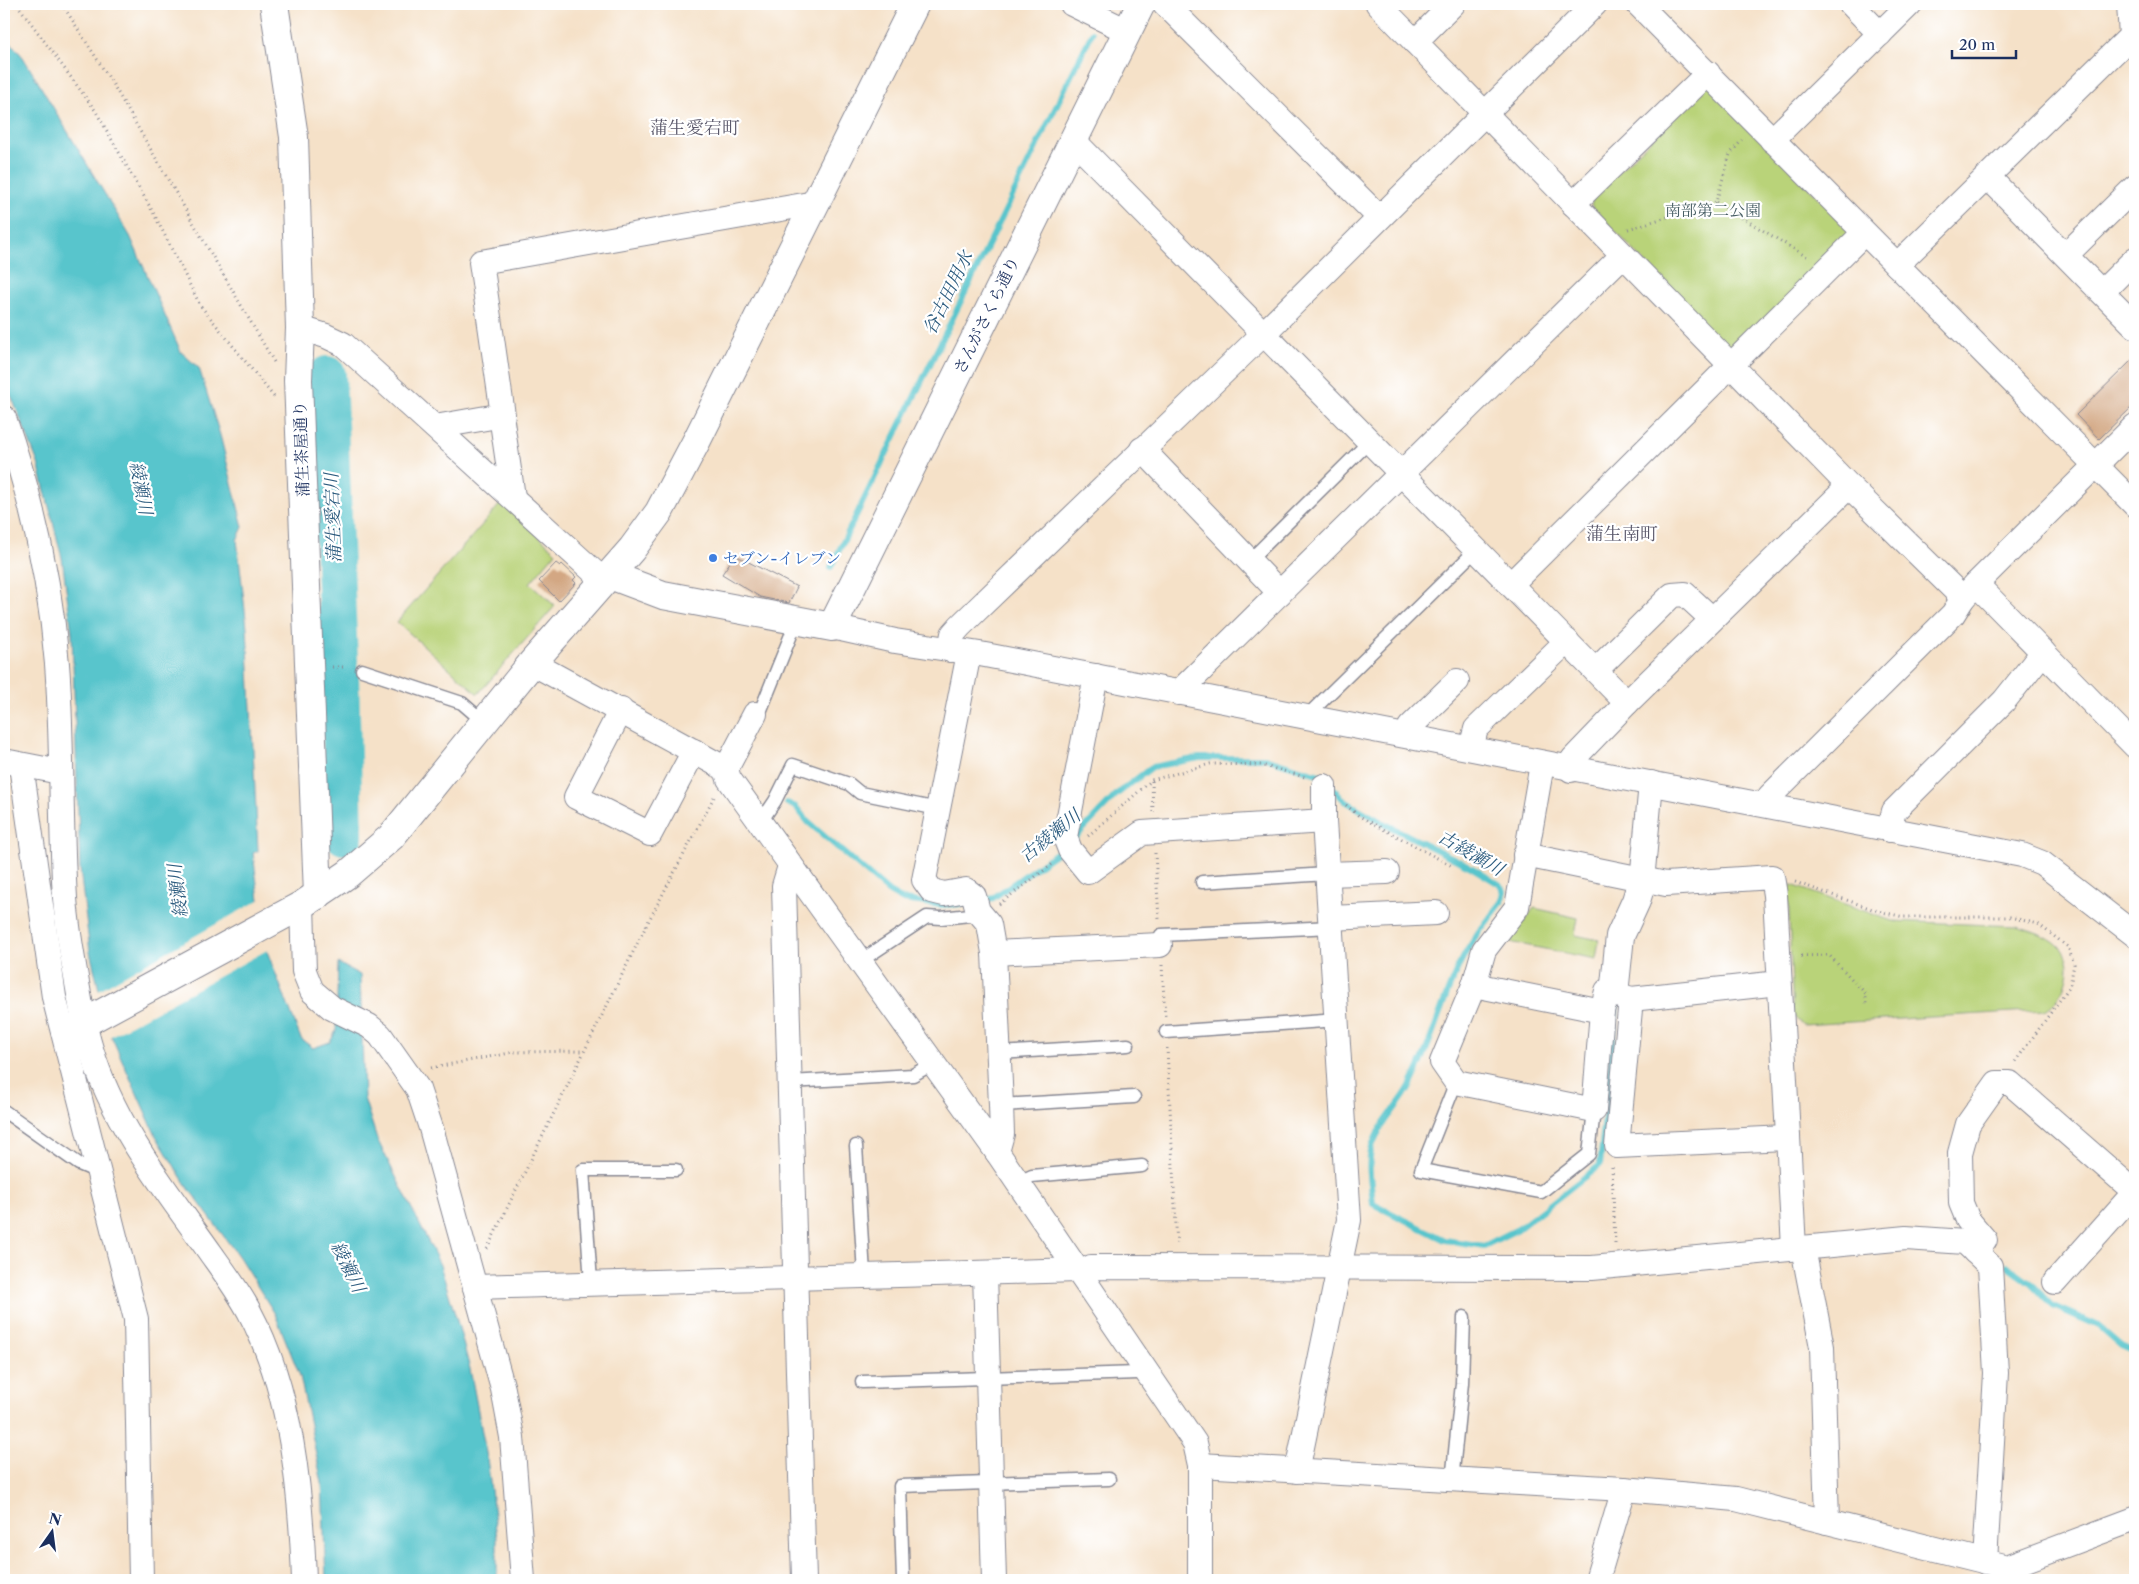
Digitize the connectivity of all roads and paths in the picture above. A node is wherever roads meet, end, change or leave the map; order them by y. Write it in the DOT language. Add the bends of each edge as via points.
graph roads {
  1 [pos="17,4"];
  2 [pos="62,4"];
  3 [pos="274,4"];
  4 [pos="915,4"];
  5 [pos="1072,4"];
  6 [pos="1141,4"];
  7 [pos="1166,4"];
  8 [pos="1378,4"];
  9 [pos="1454,4"];
  10 [pos="1595,4"];
  11 [pos="1638,4"];
  12 [pos="1851,4"];
  13 [pos="1910,4"];
  14 [pos="2129,4"];
  15 [pos="1127,31"];
  16 [pos="1880,34"];
  17 [pos="2133,38"];
  18 [pos="1415,42"];
  19 [pos="1708,73"];
  20 [pos="1484,114"];
  21 [pos="1073,140"];
  22 [pos="1772,140"];
  23 [pos="1736,146"];
  24 [pos="1988,177"];
  25 [pos="2135,187"];
  26 [pos="1716,202"];
  27 [pos="815,203"];
  28 [pos="1573,204"];
  29 [pos="1379,217"];
  30 [pos="1625,231"];
  31 [pos="1864,232"];
  32 [pos="1622,255"];
  33 [pos="2066,255"];
  34 [pos="2135,259"];
  35 [pos="1897,265"];
  36 [pos="1830,268"];
  37 [pos="2102,292"];
  38 [pos="1273,325"];
  39 [pos="2135,326"];
  40 [pos="300,328"];
  41 [pos="1732,366"];
  42 [pos="279,369"];
  43 [pos="278,401"];
  44 [pos="501,415"];
  45 [pos="4,418"];
  46 [pos="2135,426"];
  47 [pos="435,427"];
  48 [pos="1370,441"];
  49 [pos="1142,449"];
  50 [pos="2096,465"];
  51 [pos="1401,473"];
  52 [pos="1849,486"];
  53 [pos="513,498"];
  54 [pos="2135,505"];
  55 [pos="1476,550"];
  56 [pos="1249,561"];
  57 [pos="607,578"];
  58 [pos="1511,584"];
  59 [pos="1280,593"];
  60 [pos="1964,599"];
  61 [pos="1712,619"];
  62 [pos="797,620"];
  63 [pos="832,627"];
  64 [pos="1567,641"];
  65 [pos="960,652"];
  66 [pos="2043,652"];
  67 [pos="532,663"];
  68 [pos="362,670"];
  69 [pos="1596,670"];
  70 [pos="1096,676"];
  71 [pos="1457,681"];
  72 [pos="1178,694"];
  73 [pos="1627,703"];
  74 [pos="621,710"];
  75 [pos="755,714"];
  76 [pos="1312,718"];
  77 [pos="484,722"];
  78 [pos="1408,736"];
  79 [pos="2135,746"];
  80 [pos="1471,748"];
  81 [pos="694,751"];
  82 [pos="1577,760"];
  83 [pos="12,763"];
  84 [pos="1542,764"];
  85 [pos="60,772"];
  86 [pos="728,774"];
  87 [pos="1652,783"];
  88 [pos="1324,786"];
  89 [pos="1767,805"];
  90 [pos="938,810"];
  91 [pos="1324,821"];
  92 [pos="760,824"];
  93 [pos="1889,830"];
  94 [pos="1525,855"];
  95 [pos="790,866"];
  96 [pos="1387,872"];
  97 [pos="1327,874"];
  98 [pos="1642,881"];
  99 [pos="1202,882"];
  100 [pos="1774,886"];
  101 [pos="304,904"];
  102 [pos="977,907"];
  103 [pos="1436,913"];
  104 [pos="1331,922"];
  105 [pos="2135,935"];
  106 [pos="1160,940"];
  107 [pos="994,953"];
  108 [pos="1778,957"];
  109 [pos="859,962"];
  110 [pos="1778,983"];
  111 [pos="1474,985"];
  112 [pos="1616,1001"];
  113 [pos="1866,1006"];
  114 [pos="92,1019"];
  115 [pos="1338,1020"];
  116 [pos="1166,1032"];
  117 [pos="1128,1045"];
  118 [pos="583,1050"];
  119 [pos="999,1053"];
  120 [pos="932,1064"];
  121 [pos="408,1075"];
  122 [pos="790,1082"];
  123 [pos="1456,1082"];
  124 [pos="2003,1082"];
  125 [pos="1134,1097"];
  126 [pos="1001,1105"];
  127 [pos="1594,1110"];
  128 [pos="4,1111"];
  129 [pos="1788,1138"];
  130 [pos="856,1146"];
  131 [pos="1621,1146"];
  132 [pos="997,1152"];
  133 [pos="1142,1166"];
  134 [pos="676,1170"];
  135 [pos="98,1172"];
  136 [pos="1017,1183"];
  137 [pos="2135,1192"];
  138 [pos="1799,1248"];
  139 [pos="1975,1252"];
  140 [pos="1616,1265"];
  141 [pos="1339,1267"];
  142 [pos="1079,1272"];
  143 [pos="985,1273"];
  144 [pos="864,1274"];
  145 [pos="795,1277"];
  146 [pos="591,1282"];
  147 [pos="2055,1282"];
  148 [pos="474,1283"];
  149 [pos="1464,1317"];
  150 [pos="1144,1368"];
  151 [pos="986,1379"];
  152 [pos="862,1382"];
  153 [pos="1200,1465"];
  154 [pos="1297,1471"];
  155 [pos="1109,1479"];
  156 [pos="990,1481"];
  157 [pos="1452,1481"];
  158 [pos="1624,1490"];
  159 [pos="2135,1519"];
  160 [pos="1827,1522"];
  161 [pos="1999,1570"];
  162 [pos="142,1580"];
  163 [pos="304,1580"];
  164 [pos="523,1580"];
  165 [pos="804,1580"];
  166 [pos="903,1580"];
  167 [pos="994,1580"];
  168 [pos="1200,1580"];
  169 [pos="1597,1580"];
  1 -- 43 [label="path" via="95,110 154,214 200,305"];
  2 -- 42 [label="path" via="112,81"];
  3 -- 40 [label="street, 蒲生茶屋通り" via="294,137"];
  4 -- 27 [label="street"];
  5 -- 15 [label="street"];
  6 -- 15 [label="street, さんがさくら通り"];
  7 -- 29 [label="street"];
  8 -- 18 [label="street"];
  9 -- 18 [label="street"];
  10 -- 20 [label="street"];
  11 -- 19 [label="street"];
  12 -- 16 [label="street"];
  13 -- 16 [label="street"];
  14 -- 17 [label="street"];
  15 -- 21 [label="street, さんがさくら通り"];
  16 -- 22 [label="street"];
  17 -- 24 [label="street"];
  18 -- 20 [label="street"];
  19 -- 22 [label="street"];
  19 -- 28 [label="street"];
  20 -- 28 [label="street"];
  20 -- 29 [label="street"];
  21 -- 38 [label="street"];
  21 -- 63 [label="street, さんがさくら通り"];
  22 -- 31 [label="street"];
  23 -- 26 [label="path" via="1730,154"];
  24 -- 33 [label="street"];
  24 -- 35 [label="street"];
  25 -- 33 [label="street"];
  26 -- 30 [label="path"];
  26 -- 36 [label="path" via="1804,257 1819,257"];
  27 -- 44 [label="street" via="481,262"];
  27 -- 57 [label="street" via="659,512"];
  28 -- 32 [label="street"];
  29 -- 38 [label="street"];
  31 -- 35 [label="street"];
  31 -- 36 [label="street"];
  32 -- 41 [label="street"];
  32 -- 51 [label="street"];
  33 -- 37 [label="street"];
  34 -- 37 [label="street"];
  35 -- 50 [label="street"];
  36 -- 41 [label="street"];
  37 -- 39 [label="street"];
  38 -- 48 [label="street"];
  38 -- 49 [label="street"];
  40 -- 47 [label="street" via="344,344"];
  40 -- 101 [label="street, 蒲生茶屋通り"];
  41 -- 52 [label="street"];
  41 -- 58 [label="street"];
  44 -- 47 [label="street"];
  44 -- 53 [label="street"];
  45 -- 85 [label="street" via="31,502 46,580 57,665"];
  46 -- 50 [label="street"];
  47 -- 53 [label="street"];
  48 -- 51 [label="street"];
  48 -- 56 [label="lane"];
  49 -- 56 [label="street"];
  49 -- 65 [label="street" via="960,626 953,634"];
  50 -- 54 [label="street"];
  50 -- 60 [label="street"];
  51 -- 55 [label="street"];
  51 -- 59 [label="street"];
  52 -- 60 [label="street"];
  52 -- 61 [label="street"];
  53 -- 57 [label="street"];
  55 -- 58 [label="street"];
  55 -- 76 [label="lane" via="1314,709"];
  56 -- 59 [label="street"];
  57 -- 62 [label="street" via="663,595"];
  57 -- 67 [label="street"];
  58 -- 64 [label="street"];
  59 -- 72 [label="street"];
  60 -- 66 [label="street"];
  60 -- 89 [label="street" via="1770,796"];
  61 -- 69 [label="street" via="1686,594 1672,596"];
  61 -- 73 [label="street"];
  62 -- 63 [label="street"];
  62 -- 75 [label="lane" via="760,712"];
  63 -- 65 [label="street"];
  64 -- 69 [label="street"];
  64 -- 80 [label="street" via="1476,729"];
  65 -- 70 [label="street"];
  65 -- 90 [label="street"];
  66 -- 79 [label="street"];
  66 -- 93 [label="street" via="2004,701 1894,811"];
  67 -- 74 [label="street"];
  67 -- 77 [label="street"];
  68 -- 77 [label="lane" via="462,703"];
  69 -- 73 [label="street"];
  70 -- 72 [label="street"];
  70 -- 91 [label="street" via="1055,836 1088,872 1142,833"];
  71 -- 78 [label="street" via="1410,727"];
  72 -- 76 [label="street"];
  73 -- 82 [label="street"];
  74 -- 81 [label="street"];
  74 -- 81 [label="street" via="576,797 650,834"];
  75 -- 86 [label="street"];
  76 -- 78 [label="street"];
  77 -- 101 [label="street" via="391,837 348,874"];
  78 -- 80 [label="street"];
  80 -- 84 [label="street"];
  81 -- 86 [label="street"];
  82 -- 84 [label="street"];
  82 -- 87 [label="street"];
  83 -- 85 [label="street"];
  83 -- 135 [label="street" via="54,996"];
  84 -- 94 [label="street"];
  85 -- 114 [label="street" via="65,900"];
  86 -- 92 [label="street"];
  86 -- 118 [label="path"];
  87 -- 89 [label="street"];
  87 -- 98 [label="street"];
  88 -- 91 [label="street"];
  89 -- 93 [label="street"];
  90 -- 92 [label="lane" via="860,792 849,784 793,765"];
  90 -- 102 [label="street" via="924,880 932,891 944,894 966,890"];
  91 -- 97 [label="street"];
  92 -- 95 [label="street"];
  93 -- 105 [label="street" via="2022,855 2042,863"];
  94 -- 98 [label="street"];
  94 -- 111 [label="street" via="1517,907 1484,950"];
  95 -- 109 [label="street"];
  95 -- 122 [label="street" via="784,886"];
  96 -- 97 [label="street"];
  97 -- 99 [label="lane"];
  97 -- 104 [label="street"];
  98 -- 100 [label="street"];
  98 -- 112 [label="street" via="1620,936"];
  100 -- 108 [label="street"];
  100 -- 124 [label="path" via="1786,879 1904,917 2010,917 2038,924 2068,947 2074,964 2070,986"];
  101 -- 114 [label="street"];
  101 -- 121 [label="street" via="304,971 312,991 332,1008 380,1035"];
  102 -- 107 [label="street" via="989,924"];
  102 -- 109 [label="lane" via="941,918 927,917"];
  103 -- 104 [label="street"];
  104 -- 106 [label="lane"];
  104 -- 115 [label="street"];
  106 -- 107 [label="street"];
  107 -- 119 [label="street"];
  108 -- 110 [label="street"];
  108 -- 113 [label="path" via="1829,955 1866,994"];
  109 -- 120 [label="street"];
  110 -- 112 [label="street"];
  110 -- 129 [label="street"];
  111 -- 112 [label="street"];
  111 -- 123 [label="street" via="1442,1062"];
  112 -- 127 [label="street"];
  112 -- 131 [label="street" via="1617,1146"];
  114 -- 163 [label="street" via="101,1077 125,1126 150,1168 250,1311 266,1351 282,1399 295,1462 302,1519"];
  115 -- 116 [label="lane"];
  115 -- 141 [label="street" via="1349,1220"];
  117 -- 119 [label="lane"];
  118 -- 121 [label="path" via="515,1052 427,1068"];
  118 -- 148 [label="path"];
  119 -- 126 [label="street"];
  120 -- 122 [label="lane" via="913,1075"];
  120 -- 132 [label="street"];
  121 -- 148 [label="street" via="418,1089 431,1128"];
  122 -- 145 [label="street"];
  123 -- 127 [label="street"];
  123 -- 127 [label="lane" via="1421,1170 1541,1192 1589,1154"];
  124 -- 137 [label="street" via="2010,1083"];
  124 -- 139 [label="street" via="1997,1083 1968,1124 1960,1153 1961,1203 1968,1220 1985,1240"];
  125 -- 126 [label="lane"];
  126 -- 132 [label="street" via="1002,1134"];
  128 -- 135 [label="lane" via="79,1164"];
  129 -- 131 [label="street"];
  129 -- 138 [label="street"];
  130 -- 144 [label="lane"];
  131 -- 140 [label="path" via="1612,1166"];
  132 -- 136 [label="street"];
  133 -- 136 [label="lane" via="1032,1176"];
  134 -- 146 [label="lane" via="583,1170"];
  135 -- 162 [label="street" via="136,1319"];
  136 -- 142 [label="street"];
  137 -- 147 [label="street"];
  138 -- 139 [label="street" via="1906,1238 1965,1242"];
  138 -- 140 [label="street"];
  138 -- 160 [label="street" via="1822,1347"];
  139 -- 161 [label="street" via="1990,1266 1996,1373"];
  140 -- 141 [label="street" via="1542,1269"];
  141 -- 142 [label="street" via="1090,1267"];
  141 -- 154 [label="street"];
  142 -- 143 [label="street"];
  142 -- 150 [label="street"];
  143 -- 144 [label="street"];
  143 -- 151 [label="street"];
  144 -- 145 [label="street"];
  145 -- 146 [label="street"];
  145 -- 165 [label="street"];
  146 -- 148 [label="street"];
  148 -- 164 [label="street" via="504,1389 512,1437"];
  149 -- 157 [label="lane" via="1462,1383"];
  150 -- 151 [label="lane" via="1138,1374"];
  150 -- 153 [label="street" via="1195,1443"];
  151 -- 152 [label="lane"];
  151 -- 156 [label="street"];
  153 -- 154 [label="street"];
  153 -- 168 [label="street"];
  154 -- 157 [label="street"];
  155 -- 156 [label="lane"];
  156 -- 166 [label="lane" via="900,1486"];
  156 -- 167 [label="street"];
  157 -- 158 [label="street"];
  158 -- 160 [label="street" via="1736,1499"];
  158 -- 169 [label="street"];
  159 -- 161 [label="street"];
  160 -- 161 [label="street"];
}
